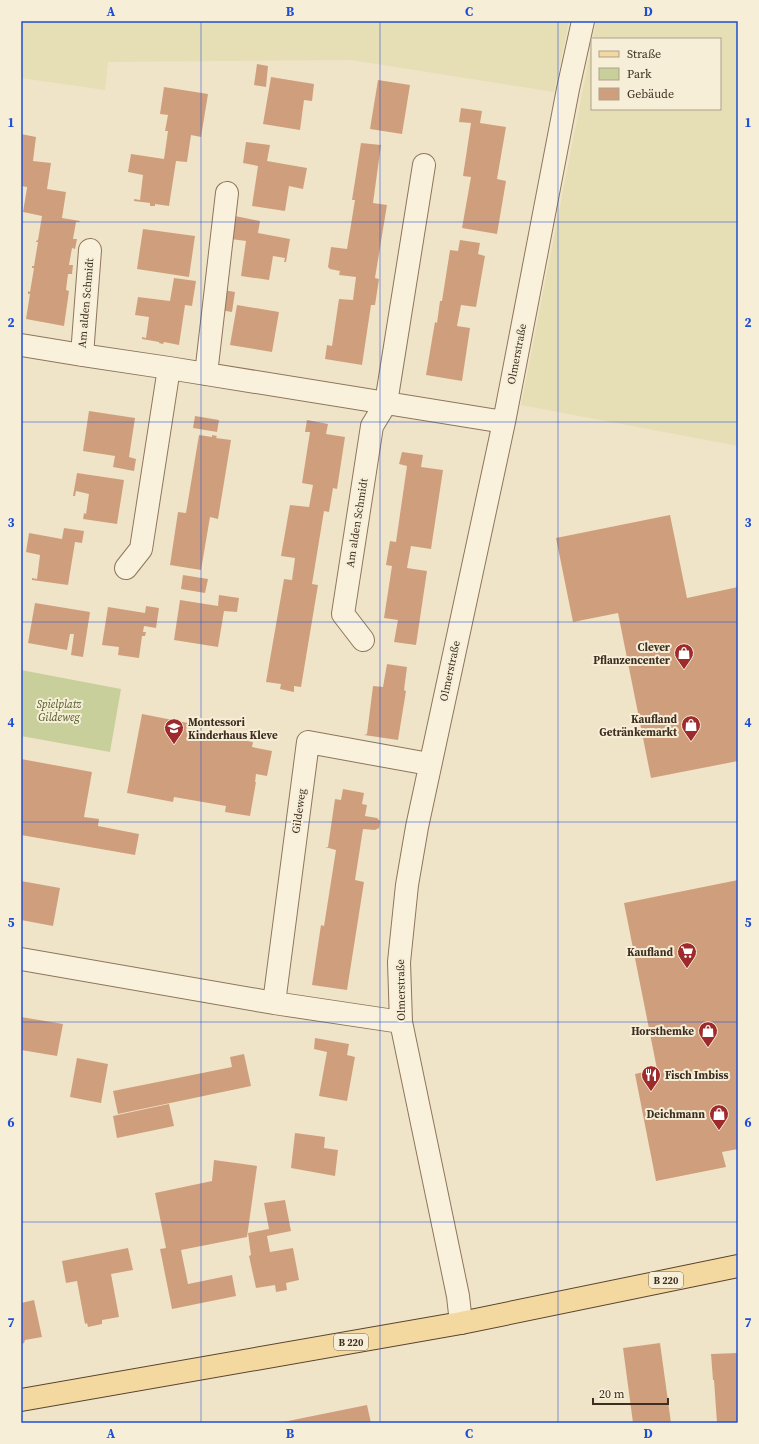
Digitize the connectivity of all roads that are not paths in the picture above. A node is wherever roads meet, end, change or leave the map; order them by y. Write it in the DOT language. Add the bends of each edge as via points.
graph roads {
  1 [pos="583,21"];
  2 [pos="424,165"];
  3 [pos="227,194"];
  4 [pos="90,250"];
  5 [pos="21,345"];
  6 [pos="82,356"];
  7 [pos="169,368"];
  8 [pos="206,374"];
  9 [pos="386,403"];
  10 [pos="504,422"];
  11 [pos="126,568"];
  12 [pos="363,640"];
  13 [pos="430,764"];
  14 [pos="21,959"];
  15 [pos="274,1003"];
  16 [pos="401,1022"];
  17 [pos="738,1266"];
  18 [pos="460,1323"];
  19 [pos="21,1400"];
  1 -- 10 [label="street, Olmerstraße"];
  2 -- 9 [label="street, Am alden Schmidt"];
  3 -- 8 [label="street"];
  4 -- 6 [label="street, Am alden Schmidt"];
  5 -- 6 [label="street, Am alden Schmidt"];
  6 -- 7 [label="street, Am alden Schmidt"];
  7 -- 8 [label="street, Am alden Schmidt"];
  7 -- 11 [label="street" via="141,549"];
  8 -- 9 [label="street, Am alden Schmidt"];
  9 -- 10 [label="street, Am alden Schmidt"];
  9 -- 12 [label="street, Am alden Schmidt" via="372,426 343,614"];
  10 -- 13 [label="street, Olmerstraße"];
  13 -- 15 [label="street, Gildeweg" via="308,742"];
  13 -- 16 [label="street, Olmerstraße" via="407,885 400,962"];
  14 -- 15 [label="street"];
  15 -- 16 [label="street"];
  16 -- 18 [label="street, Olmerstraße" via="458,1296"];
  17 -- 18 [label="main road, B 220"];
  18 -- 19 [label="main road, B 220"];
}
